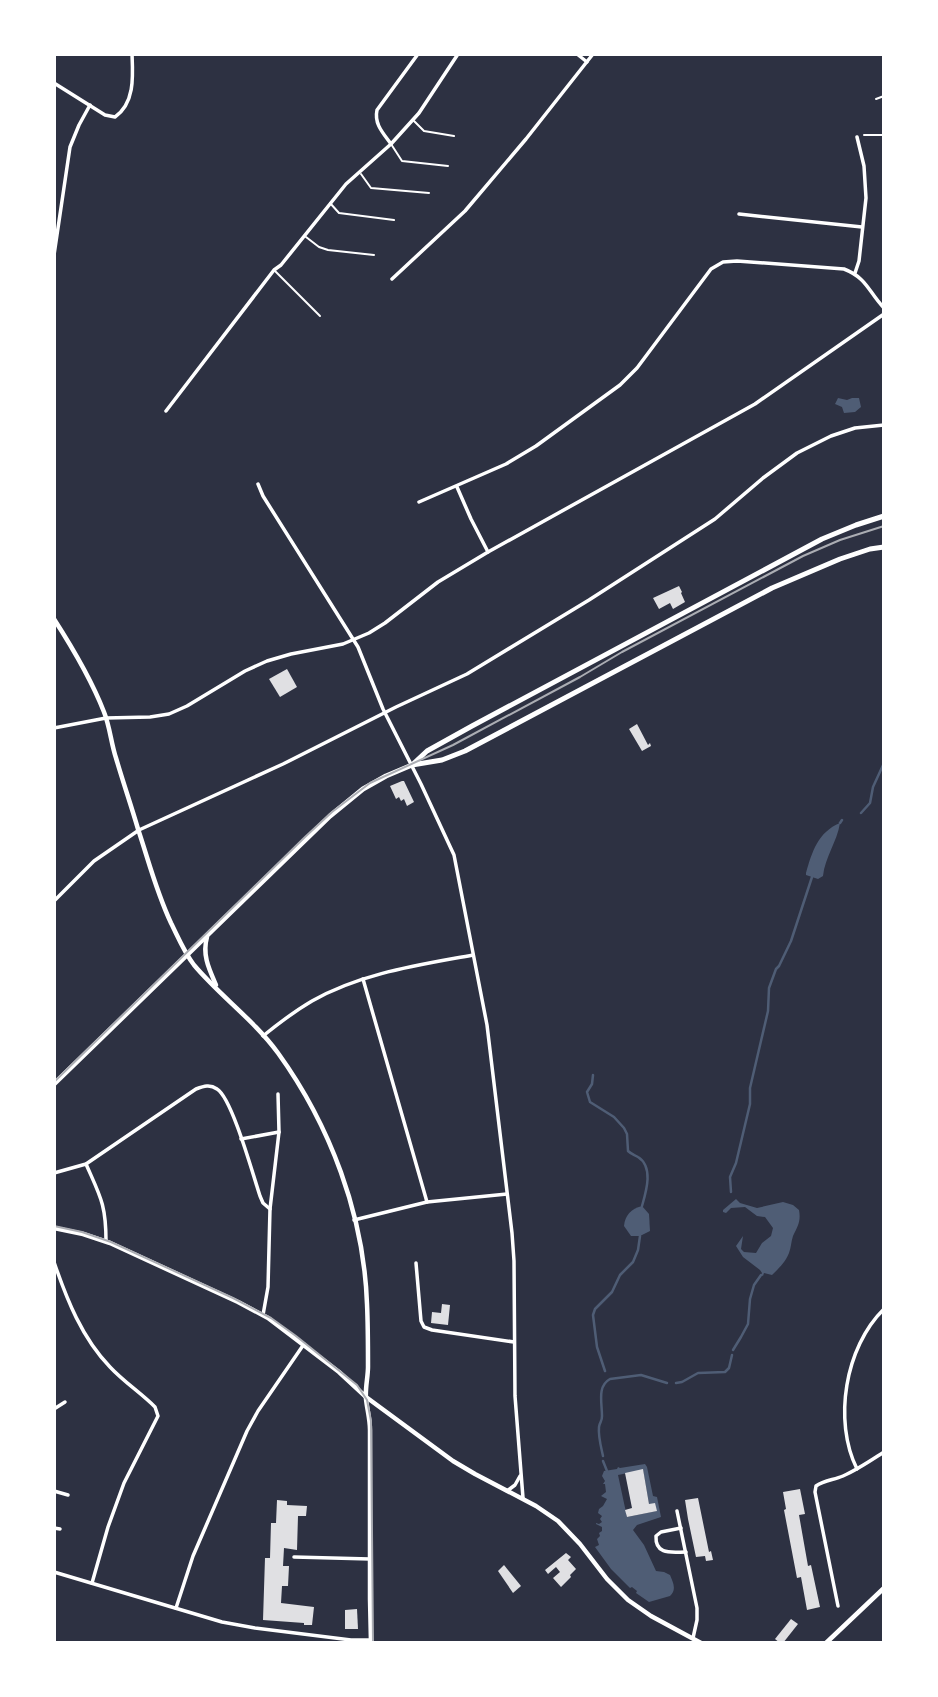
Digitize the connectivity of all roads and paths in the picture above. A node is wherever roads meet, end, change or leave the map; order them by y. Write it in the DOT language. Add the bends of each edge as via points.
graph roads {
  1 [pos="132,54"];
  2 [pos="418,54"];
  3 [pos="458,54"];
  4 [pos="577,54"];
  5 [pos="593,54"];
  6 [pos="587,62"];
  7 [pos="54,83"];
  8 [pos="884,96"];
  9 [pos="876,99"];
  10 [pos="90,105"];
  11 [pos="413,120"];
  12 [pos="884,135"];
  13 [pos="454,136"];
  14 [pos="857,137"];
  15 [pos="391,144"];
  16 [pos="448,166"];
  17 [pos="359,172"];
  18 [pos="429,193"];
  19 [pos="330,202"];
  20 [pos="738,214"];
  21 [pos="394,220"];
  22 [pos="862,227"];
  23 [pos="304,236"];
  24 [pos="54,255"];
  25 [pos="374,255"];
  26 [pos="274,270"];
  27 [pos="855,273"];
  28 [pos="392,279"];
  29 [pos="884,308"];
  30 [pos="884,314"];
  31 [pos="320,316"];
  32 [pos="166,411"];
  33 [pos="884,425"];
  34 [pos="258,484"];
  35 [pos="457,487"];
  36 [pos="419,502"];
  37 [pos="884,516"];
  38 [pos="884,545"];
  39 [pos="488,552"];
  40 [pos="54,619"];
  41 [pos="353,639"];
  42 [pos="385,713"];
  43 [pos="106,718"];
  44 [pos="54,728"];
  45 [pos="412,765"];
  46 [pos="139,830"];
  47 [pos="54,901"];
  48 [pos="208,935"];
  49 [pos="188,955"];
  50 [pos="473,955"];
  51 [pos="363,979"];
  52 [pos="223,994"];
  53 [pos="264,1036"];
  54 [pos="54,1084"];
  55 [pos="278,1094"];
  56 [pos="279,1132"];
  57 [pos="241,1139"];
  58 [pos="86,1164"];
  59 [pos="54,1173"];
  60 [pos="507,1194"];
  61 [pos="427,1202"];
  62 [pos="270,1209"];
  63 [pos="355,1220"];
  64 [pos="54,1227"];
  65 [pos="106,1241"];
  66 [pos="54,1262"];
  67 [pos="416,1263"];
  68 [pos="884,1309"];
  69 [pos="263,1315"];
  70 [pos="514,1342"];
  71 [pos="304,1344"];
  72 [pos="366,1397"];
  73 [pos="65,1402"];
  74 [pos="54,1409"];
  75 [pos="884,1452"];
  76 [pos="857,1469"];
  77 [pos="520,1474"];
  78 [pos="507,1491"];
  79 [pos="54,1492"];
  80 [pos="68,1495"];
  81 [pos="523,1499"];
  82 [pos="677,1511"];
  83 [pos="54,1528"];
  84 [pos="681,1528"];
  85 [pos="60,1529"];
  86 [pos="686,1552"];
  87 [pos="294,1557"];
  88 [pos="370,1559"];
  89 [pos="54,1572"];
  90 [pos="92,1583"];
  91 [pos="884,1588"];
  92 [pos="838,1606"];
  93 [pos="176,1608"];
  94 [pos="693,1638"];
  95 [pos="346,1641"];
  96 [pos="371,1641"];
  97 [pos="701,1643"];
  98 [pos="826,1643"];
  1 -- 10 [label="street" via="131,93 121,113 110,117"];
  2 -- 15 [label="street" via="377,110 377,123"];
  3 -- 11 [label="street"];
  4 -- 6 [label="street"];
  5 -- 6 [label="street"];
  6 -- 28 [label="street" via="465,211"];
  7 -- 10 [label="street"];
  8 -- 9 [label="lane"];
  10 -- 24 [label="street" via="71,147"];
  11 -- 13 [label="lane" via="424,131"];
  11 -- 15 [label="street"];
  12 -- 14 [label="path"];
  14 -- 22 [label="street" via="864,166"];
  15 -- 16 [label="lane" via="402,161"];
  15 -- 17 [label="street"];
  17 -- 18 [label="lane" via="371,188"];
  17 -- 19 [label="street"];
  19 -- 21 [label="lane" via="340,213"];
  19 -- 23 [label="street"];
  20 -- 22 [label="street"];
  22 -- 27 [label="street"];
  23 -- 25 [label="lane" via="319,247"];
  23 -- 26 [label="street"];
  26 -- 31 [label="lane"];
  26 -- 32 [label="street"];
  27 -- 29 [label="street"];
  27 -- 35 [label="street" via="844,268 737,261 717,264 620,385 536,446"];
  30 -- 39 [label="street" via="755,404"];
  33 -- 42 [label="street" via="855,428 803,449 715,519 589,600 467,674"];
  34 -- 41 [label="street"];
  35 -- 36 [label="street"];
  35 -- 39 [label="street"];
  37 -- 45 [label="main road" via="822,539 472,726 427,751"];
  38 -- 45 [label="main road" via="772,588 465,751"];
  39 -- 41 [label="street" via="438,582 385,624"];
  40 -- 43 [label="street"];
  41 -- 42 [label="street"];
  41 -- 43 [label="street" via="267,661 169,713"];
  42 -- 45 [label="street"];
  42 -- 46 [label="street"];
  43 -- 44 [label="street"];
  43 -- 46 [label="street"];
  45 -- 48 [label="main road" via="372,783 341,806"];
  45 -- 50 [label="street" via="455,858"];
  46 -- 47 [label="street" via="94,861"];
  46 -- 49 [label="street" via="157,890"];
  48 -- 49 [label="main road"];
  48 -- 52 [label="street" via="206,960"];
  49 -- 52 [label="street"];
  49 -- 54 [label="main road"];
  50 -- 51 [label="street"];
  50 -- 60 [label="street" via="487,1025"];
  51 -- 53 [label="street" via="313,1000"];
  51 -- 61 [label="street"];
  52 -- 53 [label="street"];
  53 -- 63 [label="street" via="318,1119"];
  55 -- 56 [label="street"];
  56 -- 57 [label="street"];
  56 -- 62 [label="street"];
  57 -- 58 [label="street" via="224,1096 206,1085"];
  57 -- 62 [label="street" via="262,1200"];
  58 -- 59 [label="street"];
  58 -- 65 [label="street" via="103,1201"];
  60 -- 61 [label="street"];
  60 -- 70 [label="street" via="514,1251"];
  61 -- 63 [label="street"];
  62 -- 69 [label="street"];
  63 -- 72 [label="street" via="366,1296"];
  64 -- 65 [label="street"];
  65 -- 69 [label="street"];
  66 -- 90 [label="street" via="72,1309 96,1350 153,1404 158,1416 124,1483"];
  67 -- 70 [label="street" via="424,1327"];
  68 -- 76 [label="street" via="856,1350 846,1388 846,1426"];
  69 -- 71 [label="street"];
  70 -- 77 [label="street"];
  71 -- 72 [label="street"];
  71 -- 93 [label="street" via="247,1431 193,1556"];
  72 -- 78 [label="street" via="453,1461"];
  72 -- 88 [label="street"];
  73 -- 74 [label="street"];
  75 -- 76 [label="street"];
  76 -- 92 [label="street" via="816,1486"];
  77 -- 78 [label="street"];
  77 -- 81 [label="street"];
  78 -- 81 [label="street"];
  79 -- 80 [label="street"];
  81 -- 94 [label="street" via="563,1525 633,1604"];
  82 -- 84 [label="street"];
  83 -- 85 [label="street"];
  84 -- 86 [label="street"];
  84 -- 86 [label="street" via="660,1533 656,1542 666,1552"];
  86 -- 94 [label="street" via="697,1608"];
  87 -- 88 [label="street"];
  88 -- 96 [label="street"];
  89 -- 90 [label="street"];
  90 -- 93 [label="street"];
  91 -- 98 [label="street"];
  93 -- 95 [label="street" via="222,1622"];
  94 -- 97 [label="street"];
  95 -- 96 [label="street"];
}
